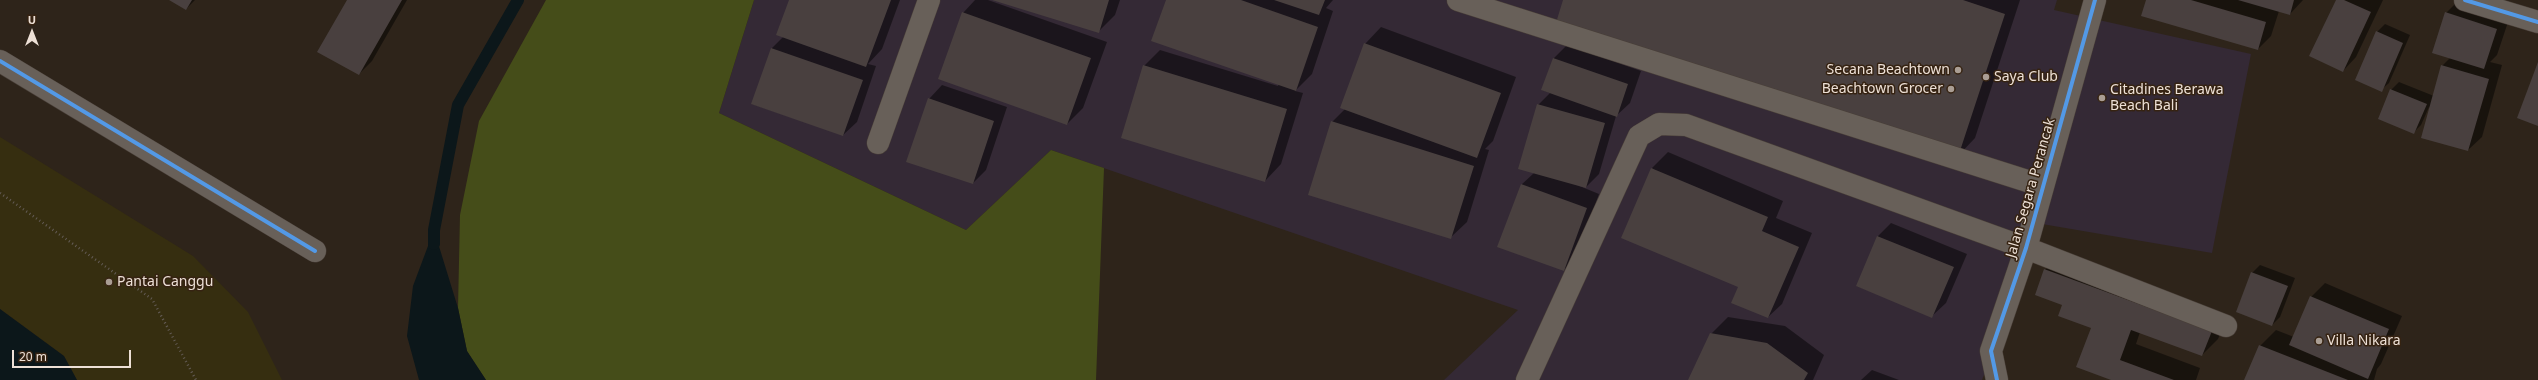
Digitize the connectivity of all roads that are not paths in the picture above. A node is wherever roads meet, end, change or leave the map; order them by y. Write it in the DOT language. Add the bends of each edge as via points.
graph roads {
  1 [pos="929,0"];
  2 [pos="1458,0"];
  3 [pos="2095,0"];
  4 [pos="2465,0"];
  5 [pos="2538,22"];
  6 [pos="0,61"];
  7 [pos="878,143"];
  8 [pos="2043,186"];
  9 [pos="2026,248"];
  10 [pos="315,251"];
  11 [pos="2226,326"];
  12 [pos="1527,380"];
  13 [pos="1997,380"];
  1 -- 7 [label="street"];
  2 -- 8 [label="street"];
  3 -- 8 [label="street, Jalan Segara Perancak"];
  4 -- 5 [label="street"];
  6 -- 10 [label="street"];
  8 -- 9 [label="street, Jalan Segara Perancak"];
  9 -- 11 [label="street"];
  9 -- 12 [label="street" via="1686,125 1659,124 1639,136"];
  9 -- 13 [label="street, Jalan Segara Perancak" via="1991,350"];
}
